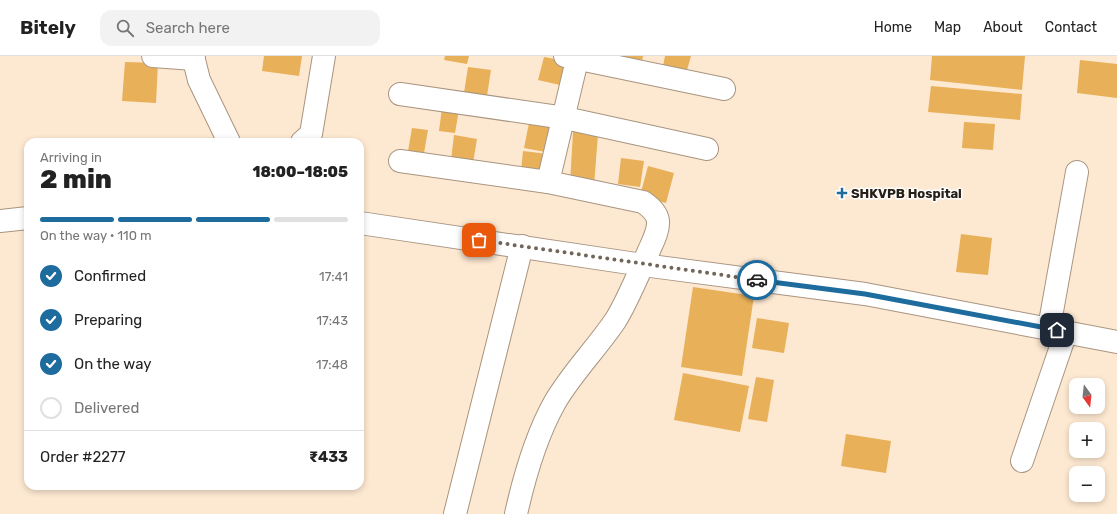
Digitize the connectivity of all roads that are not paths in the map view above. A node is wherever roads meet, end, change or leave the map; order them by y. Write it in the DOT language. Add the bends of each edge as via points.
graph roads {
  1 [pos="153,56"];
  2 [pos="324,56"];
  3 [pos="574,57"];
  4 [pos="194,58"];
  5 [pos="724,89"];
  6 [pos="400,94"];
  7 [pos="564,118"];
  8 [pos="227,138"];
  9 [pos="306,138"];
  10 [pos="707,149"];
  11 [pos="400,161"];
  12 [pos="1077,172"];
  13 [pos="548,182"];
  14 [pos="24,218"];
  15 [pos="0,221"];
  16 [pos="364,224"];
  17 [pos="522,246"];
  18 [pos="643,264"];
  19 [pos="1057,330"];
  20 [pos="1117,342"];
  21 [pos="1022,461"];
  22 [pos="455,514"];
  23 [pos="516,514"];
  1 -- 4 [label="street"];
  2 -- 9 [label="street" via="311,134"];
  3 -- 5 [label="street"];
  3 -- 7 [label="street"];
  4 -- 8 [label="street" via="199,80"];
  6 -- 7 [label="street"];
  7 -- 10 [label="street"];
  7 -- 13 [label="street"];
  11 -- 13 [label="street"];
  12 -- 19 [label="street"];
  13 -- 18 [label="street" via="627,198 643,202 650,207 658,219 658,227"];
  14 -- 15 [label="street"];
  16 -- 17 [label="street"];
  17 -- 18 [label="street"];
  17 -- 22 [label="street"];
  18 -- 19 [label="street" via="865,294"];
  18 -- 23 [label="street" via="616,320 555,402 537,442"];
  19 -- 20 [label="street"];
  19 -- 21 [label="street"];
}
